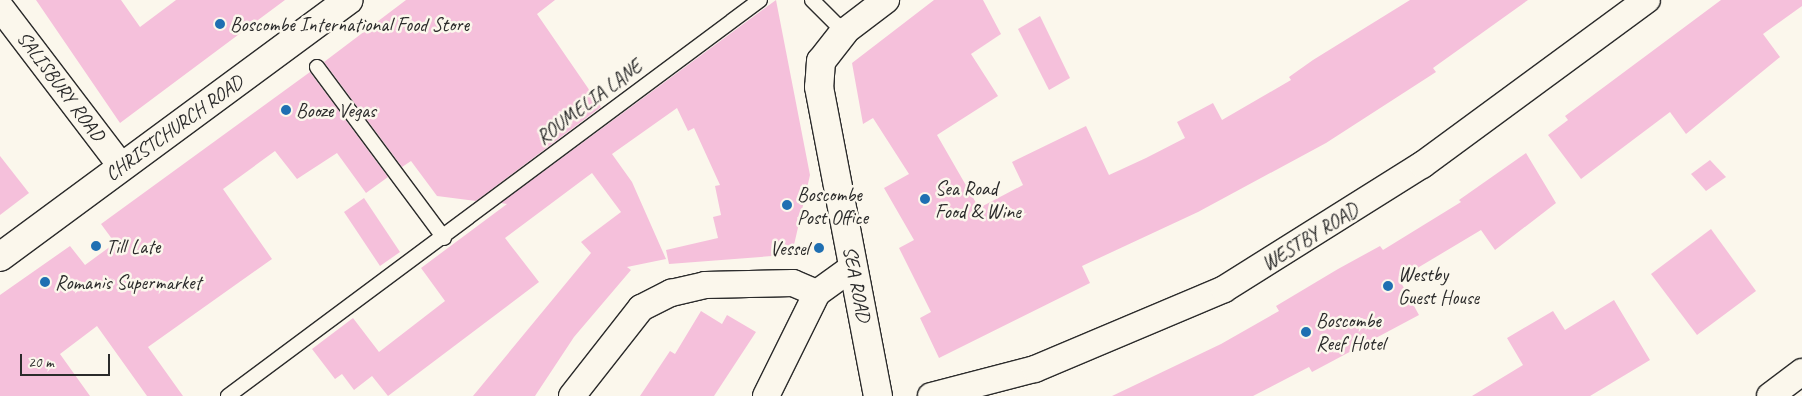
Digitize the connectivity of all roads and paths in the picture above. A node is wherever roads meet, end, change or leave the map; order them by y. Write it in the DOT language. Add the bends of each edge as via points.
graph roads {
  1 [pos="348,0"];
  2 [pos="760,0"];
  3 [pos="812,0"];
  4 [pos="886,0"];
  5 [pos="1647,0"];
  6 [pos="0,6"];
  7 [pos="844,32"];
  8 [pos="318,67"];
  9 [pos="122,166"];
  10 [pos="444,238"];
  11 [pos="0,257"];
  12 [pos="853,267"];
  13 [pos="817,292"];
  14 [pos="1802,372"];
  15 [pos="228,396"];
  16 [pos="572,396"];
  17 [pos="766,396"];
  18 [pos="878,396"];
  19 [pos="932,396"];
  20 [pos="1770,396"];
  1 -- 9 [label="main road, CHRISTCHURCH ROAD"];
  2 -- 10 [label="lane, ROUMELIA LANE"];
  3 -- 7 [label="lane"];
  4 -- 7 [label="street"];
  5 -- 19 [label="street, WESTBY ROAD" via="1422,165 1224,289 1035,369"];
  6 -- 9 [label="street, SALISBURY ROAD"];
  7 -- 12 [label="main road, SEA ROAD" via="830,46 818,73"];
  8 -- 10 [label="lane"];
  9 -- 11 [label="main road, CHRISTCHURCH ROAD"];
  10 -- 15 [label="lane, ROUMELIA LANE"];
  12 -- 13 [label="street"];
  12 -- 18 [label="main road, SEA ROAD"];
  13 -- 16 [label="street" via="793,283 705,286 671,294 641,308"];
  13 -- 17 [label="street"];
  14 -- 20 [label="street"];
}
